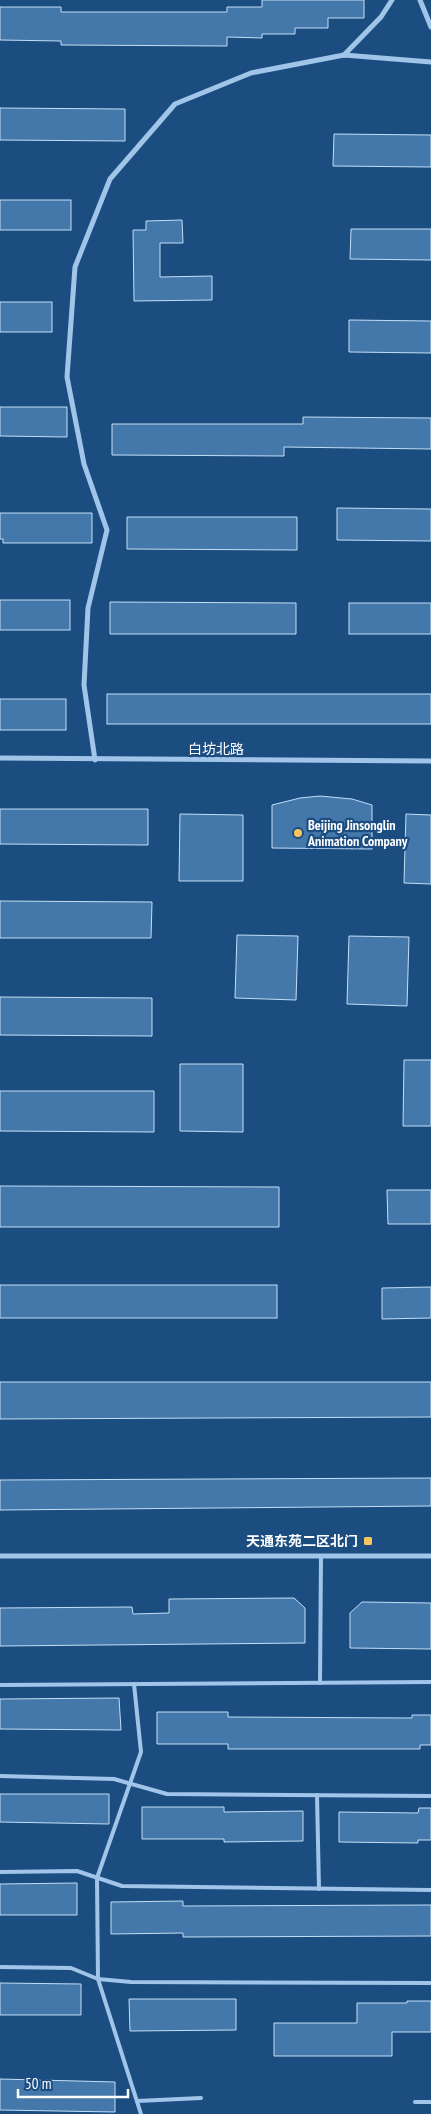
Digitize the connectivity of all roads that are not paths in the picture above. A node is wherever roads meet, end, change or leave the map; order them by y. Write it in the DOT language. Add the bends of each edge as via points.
graph roads {
  1 [pos="392,0"];
  2 [pos="420,0"];
  3 [pos="431,27"];
  4 [pos="344,55"];
  5 [pos="431,62"];
  6 [pos="0,758"];
  7 [pos="95,760"];
  8 [pos="431,761"];
  9 [pos="0,1556"];
  10 [pos="321,1556"];
  11 [pos="431,1556"];
  12 [pos="431,1682"];
  13 [pos="320,1683"];
  14 [pos="134,1684"];
  15 [pos="0,1685"];
  16 [pos="0,1776"];
  17 [pos="130,1784"];
  18 [pos="317,1795"];
  19 [pos="431,1796"];
  20 [pos="0,1872"];
  21 [pos="97,1878"];
  22 [pos="319,1889"];
  23 [pos="431,1890"];
  24 [pos="0,1967"];
  25 [pos="98,1979"];
  26 [pos="431,1983"];
  27 [pos="201,2098"];
  28 [pos="137,2101"];
  29 [pos="415,2102"];
  30 [pos="431,2102"];
  31 [pos="141,2114"];
  1 -- 4 [label="street" via="381,17"];
  2 -- 3 [label="street"];
  4 -- 5 [label="street"];
  4 -- 7 [label="street" via="251,73 175,104 110,179 75,267 67,377 84,464 107,530 88,608 84,685"];
  6 -- 7 [label="street, 白坊北路"];
  7 -- 8 [label="street, 白坊北路"];
  9 -- 10 [label="street"];
  10 -- 11 [label="street"];
  10 -- 13 [label="lane"];
  12 -- 13 [label="lane"];
  13 -- 14 [label="lane"];
  14 -- 15 [label="lane"];
  14 -- 17 [label="lane" via="141,1752"];
  16 -- 17 [label="lane" via="114,1779"];
  17 -- 18 [label="lane" via="167,1794"];
  17 -- 21 [label="lane"];
  18 -- 19 [label="lane"];
  18 -- 22 [label="lane"];
  20 -- 21 [label="lane" via="77,1871"];
  21 -- 22 [label="lane" via="122,1886"];
  21 -- 25 [label="lane"];
  22 -- 23 [label="lane"];
  24 -- 25 [label="lane" via="71,1968"];
  25 -- 26 [label="lane" via="131,1982"];
  25 -- 28 [label="lane"];
  27 -- 28 [label="lane"];
  28 -- 31 [label="lane"];
  29 -- 30 [label="lane"];
}
